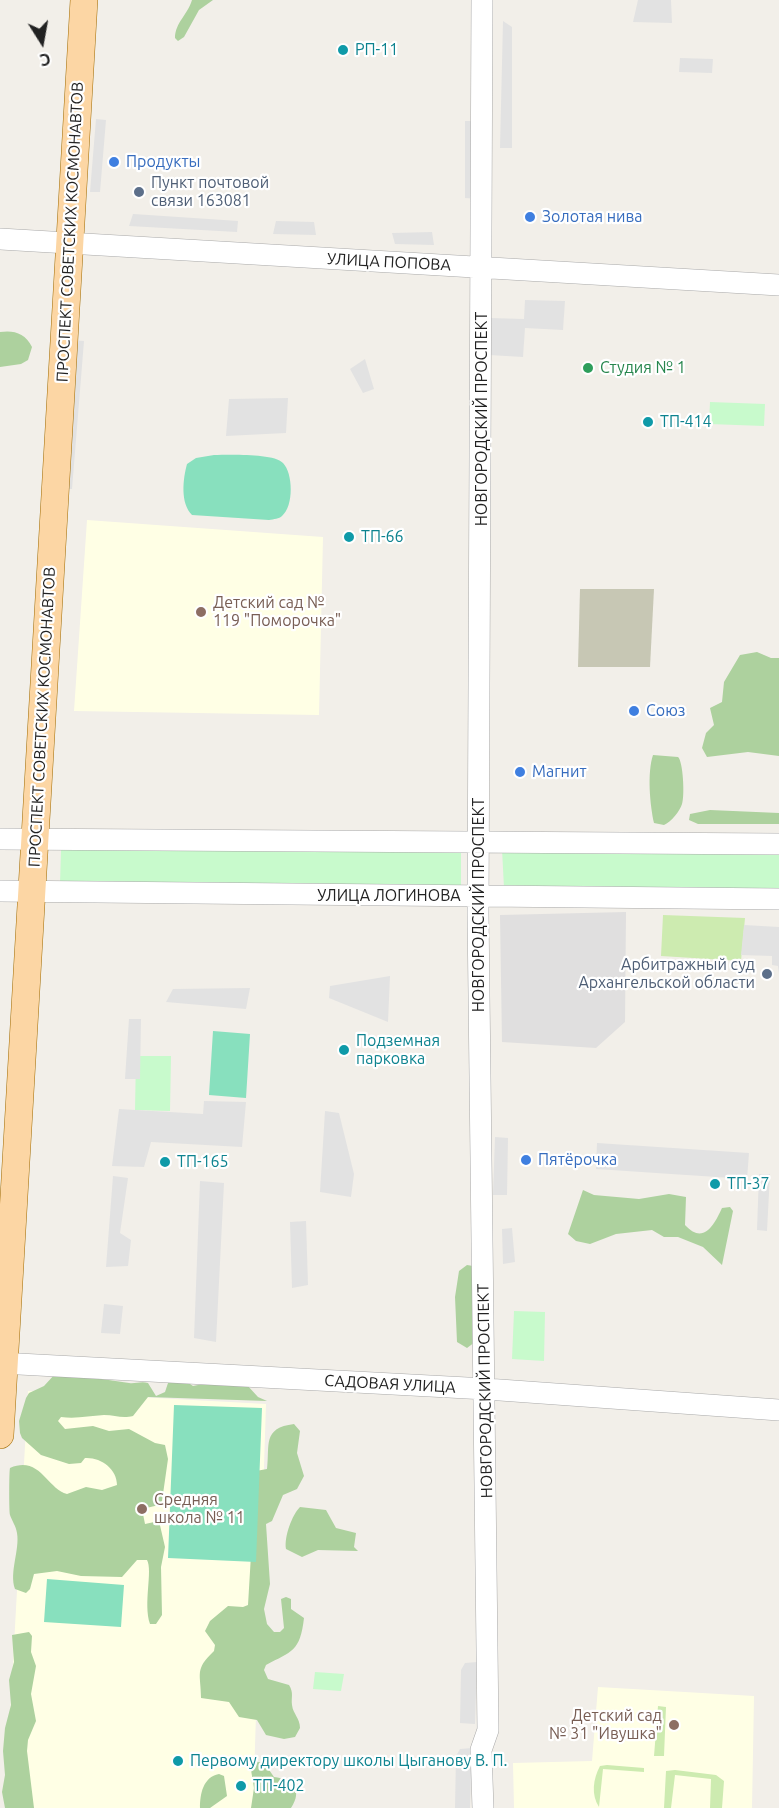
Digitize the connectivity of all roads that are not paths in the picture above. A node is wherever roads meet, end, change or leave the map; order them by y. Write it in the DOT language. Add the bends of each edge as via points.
graph roads {
  1 [pos="84,0"];
  2 [pos="482,0"];
  3 [pos="0,239"];
  4 [pos="70,243"];
  5 [pos="483,267"];
  6 [pos="779,285"];
  7 [pos="0,839"];
  8 [pos="35,839"];
  9 [pos="478,842"];
  10 [pos="779,844"];
  11 [pos="0,891"];
  12 [pos="32,892"];
  13 [pos="478,896"];
  14 [pos="779,899"];
  15 [pos="2,1363"];
  16 [pos="486,1389"];
  17 [pos="779,1410"];
  18 [pos="0,1435"];
  19 [pos="483,1808"];
  1 -- 4 [label="main road, ПРОСПЕКТ СОВЕТСКИХ КОСМОНАВТОВ"];
  2 -- 5 [label="street, НОВГОРОДСКИЙ ПРОСПЕКТ"];
  3 -- 4 [label="street, УЛИЦА ПОПОВА"];
  4 -- 5 [label="street, УЛИЦА ПОПОВА"];
  4 -- 8 [label="main road, ПРОСПЕКТ СОВЕТСКИХ КОСМОНАВТОВ"];
  5 -- 6 [label="street, УЛИЦА ПОПОВА"];
  5 -- 9 [label="street, НОВГОРОДСКИЙ ПРОСПЕКТ"];
  7 -- 8 [label="street"];
  8 -- 9 [label="street"];
  8 -- 12 [label="main road, ПРОСПЕКТ СОВЕТСКИХ КОСМОНАВТОВ"];
  9 -- 10 [label="street"];
  9 -- 13 [label="street, НОВГОРОДСКИЙ ПРОСПЕКТ"];
  11 -- 12 [label="street, УЛИЦА ЛОГИНОВА"];
  12 -- 13 [label="street, УЛИЦА ЛОГИНОВА"];
  12 -- 15 [label="main road, ПРОСПЕКТ СОВЕТСКИХ КОСМОНАВТОВ"];
  13 -- 14 [label="street, УЛИЦА ЛОГИНОВА"];
  13 -- 16 [label="street, НОВГОРОДСКИЙ ПРОСПЕКТ"];
  15 -- 16 [label="street, САДОВАЯ УЛИЦА"];
  15 -- 18 [label="main road, ПРОСПЕКТ СОВЕТСКИХ КОСМОНАВТОВ"];
  16 -- 17 [label="street, САДОВАЯ УЛИЦА"];
  16 -- 19 [label="street, НОВГОРОДСКИЙ ПРОСПЕКТ" via="488,1730 481,1750"];
}
